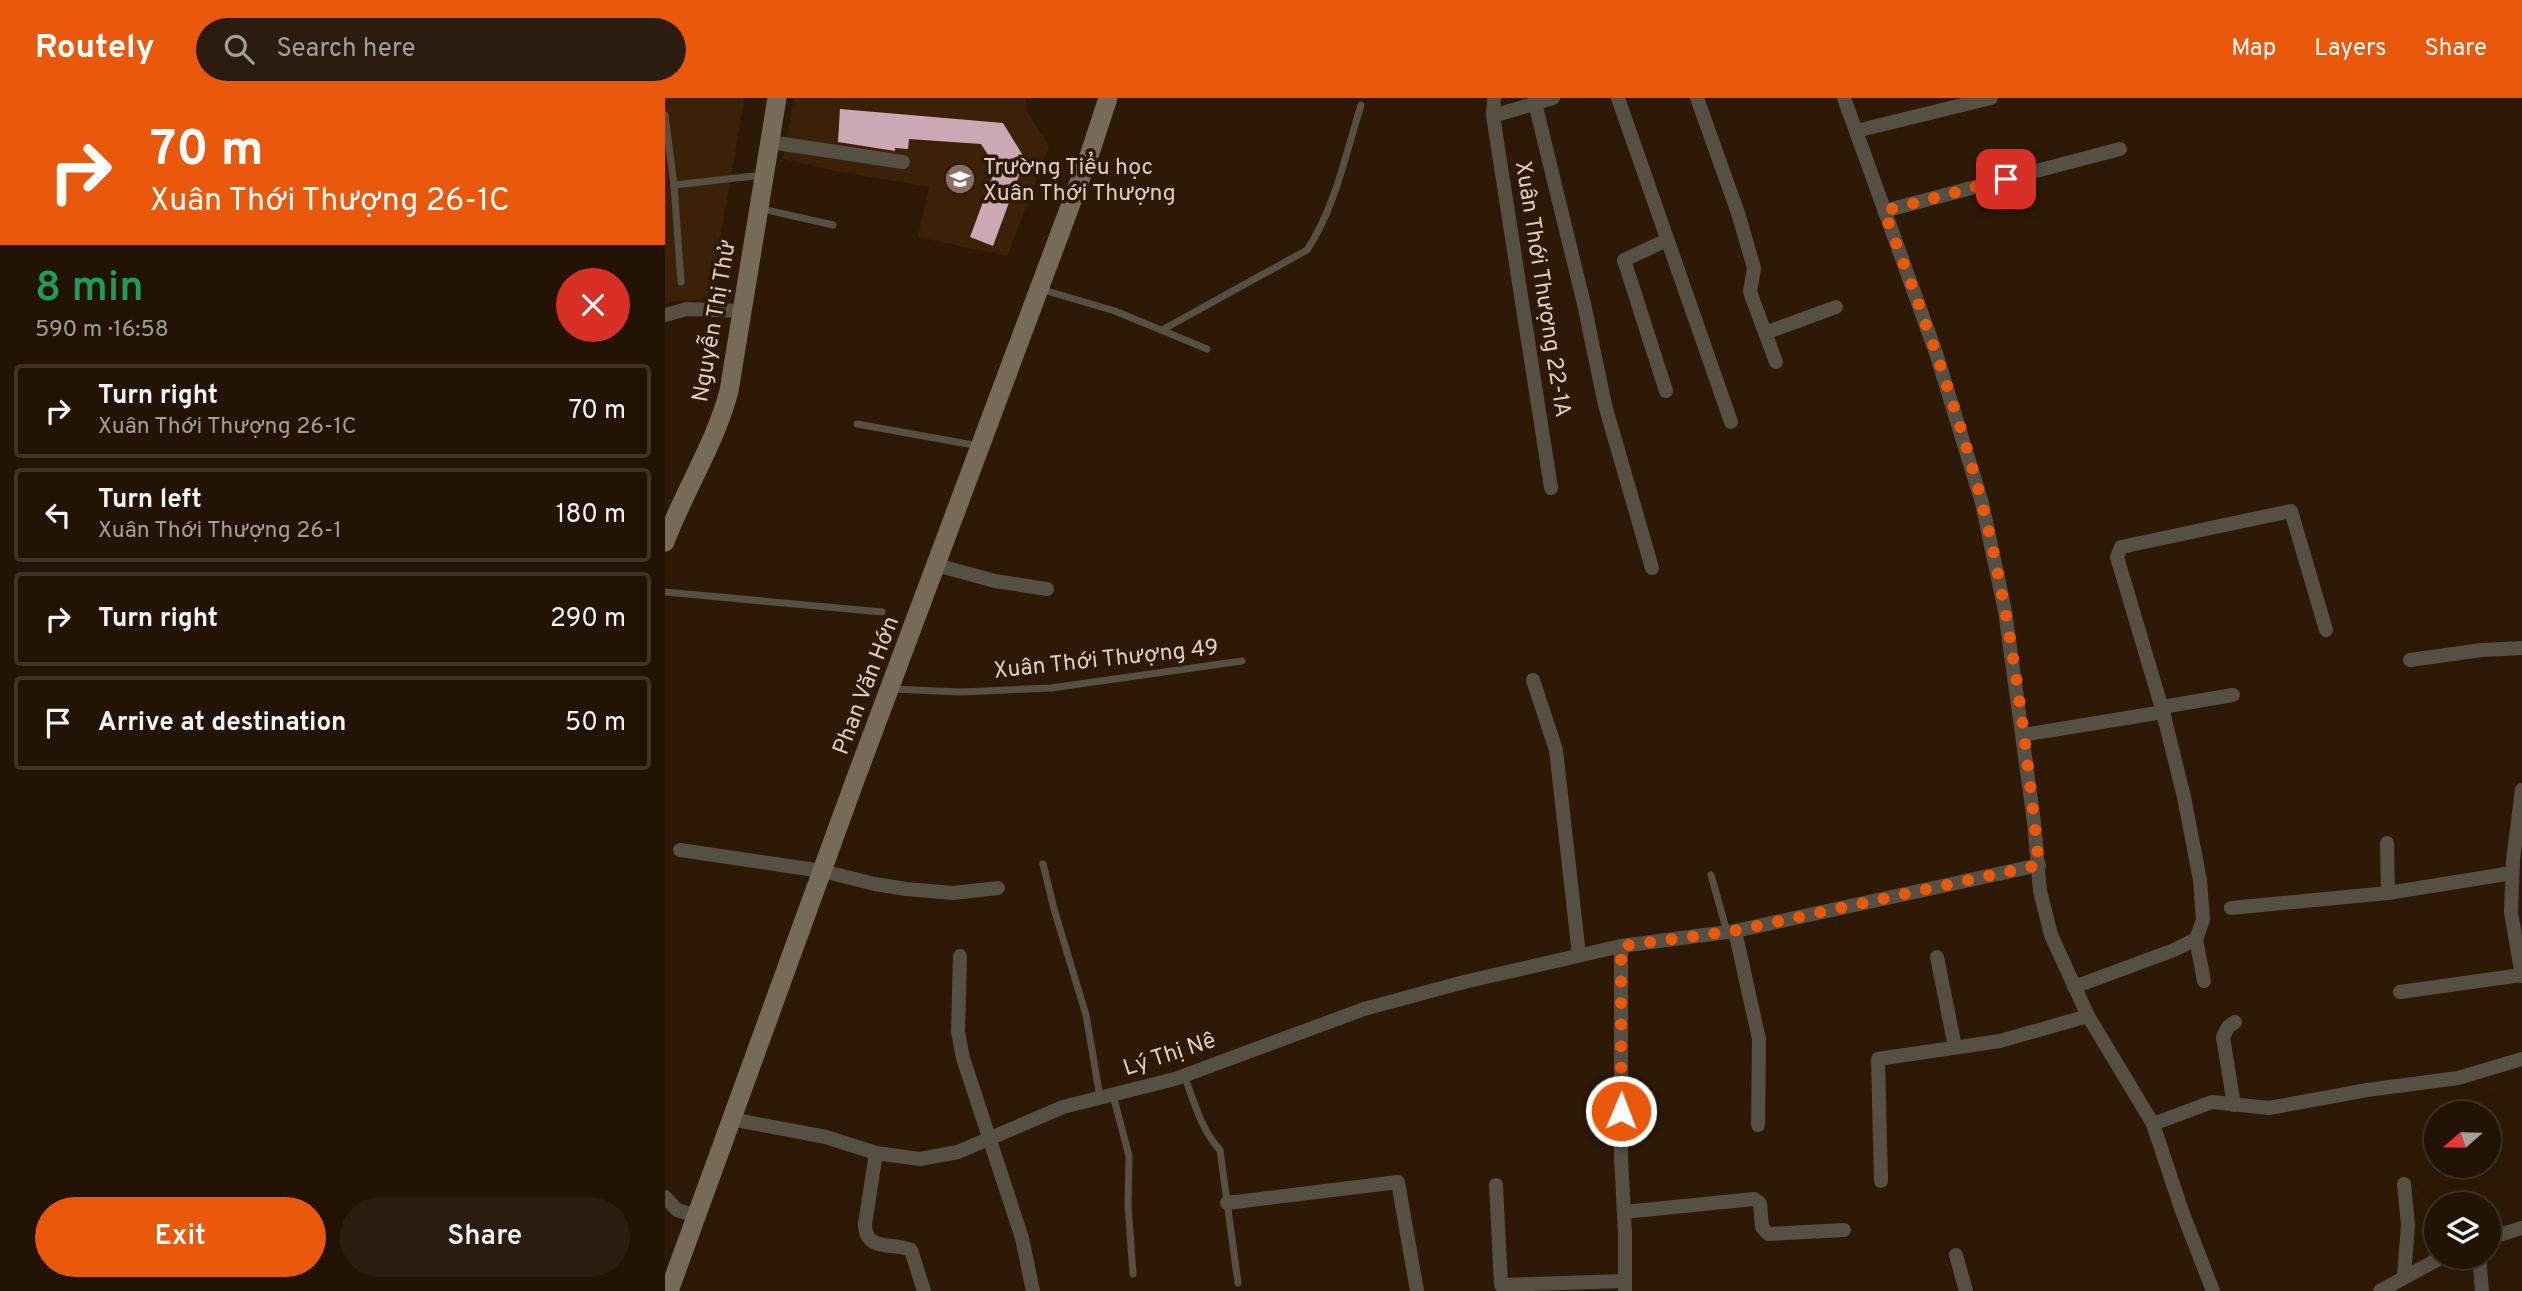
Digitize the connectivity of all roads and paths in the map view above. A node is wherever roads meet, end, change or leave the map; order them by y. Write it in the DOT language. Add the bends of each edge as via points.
graph roads {
  1 [pos="777,98"];
  2 [pos="1108,98"];
  3 [pos="1493,98"];
  4 [pos="1553,98"];
  5 [pos="1618,98"];
  6 [pos="1697,98"];
  7 [pos="1844,98"];
  8 [pos="1991,98"];
  9 [pos="1535,103"];
  10 [pos="1361,105"];
  11 [pos="665,115"];
  12 [pos="1493,116"];
  13 [pos="1856,131"];
  14 [pos="769,142"];
  15 [pos="2120,149"];
  16 [pos="902,162"];
  17 [pos="763,175"];
  18 [pos="674,185"];
  19 [pos="758,208"];
  20 [pos="1884,211"];
  21 [pos="833,225"];
  22 [pos="1667,240"];
  23 [pos="681,282"];
  24 [pos="1039,289"];
  25 [pos="1836,307"];
  26 [pos="742,311"];
  27 [pos="665,315"];
  28 [pos="1162,330"];
  29 [pos="1765,333"];
  30 [pos="1207,349"];
  31 [pos="1776,362"];
  32 [pos="1665,391"];
  33 [pos="1731,422"];
  34 [pos="857,424"];
  35 [pos="979,446"];
  36 [pos="1551,488"];
  37 [pos="665,542"];
  38 [pos="936,565"];
  39 [pos="1652,568"];
  40 [pos="1048,589"];
  41 [pos="665,592"];
  42 [pos="882,612"];
  43 [pos="2326,630"];
  44 [pos="2522,648"];
  45 [pos="2410,660"];
  46 [pos="1242,661"];
  47 [pos="1533,680"];
  48 [pos="890,689"];
  49 [pos="2233,695"];
  50 [pos="2162,709"];
  51 [pos="2023,735"];
  52 [pos="2522,790"];
  53 [pos="2387,843"];
  54 [pos="680,850"];
  55 [pos="1043,864"];
  56 [pos="2039,865"];
  57 [pos="2516,867"];
  58 [pos="822,871"];
  59 [pos="1711,875"];
  60 [pos="998,888"];
  61 [pos="2388,893"];
  62 [pos="2231,908"];
  63 [pos="1731,932"];
  64 [pos="2196,939"];
  65 [pos="1621,946"];
  66 [pos="1579,955"];
  67 [pos="960,956"];
  68 [pos="1937,957"];
  69 [pos="2522,976"];
  70 [pos="2204,981"];
  71 [pos="2074,987"];
  72 [pos="2400,992"];
  73 [pos="2088,1016"];
  74 [pos="2235,1022"];
  75 [pos="1955,1047"];
  76 [pos="2522,1059"];
  77 [pos="1184,1075"];
  78 [pos="1106,1096"];
  79 [pos="2234,1105"];
  80 [pos="731,1119"];
  81 [pos="2153,1124"];
  82 [pos="1758,1125"];
  83 [pos="989,1141"];
  84 [pos="876,1153"];
  85 [pos="1881,1181"];
  86 [pos="2404,1184"];
  87 [pos="1496,1185"];
  88 [pos="665,1197"];
  89 [pos="1227,1203"];
  90 [pos="1624,1212"];
  91 [pos="697,1216"];
  92 [pos="2522,1228"];
  93 [pos="1844,1230"];
  94 [pos="2501,1234"];
  95 [pos="1956,1255"];
  96 [pos="2424,1266"];
  97 [pos="2480,1269"];
  98 [pos="1133,1274"];
  99 [pos="2404,1277"];
  100 [pos="1238,1283"];
  101 [pos="1625,1286"];
  102 [pos="669,1291"];
  103 [pos="925,1291"];
  104 [pos="1033,1291"];
  105 [pos="1417,1291"];
  106 [pos="1966,1291"];
  107 [pos="2213,1291"];
  108 [pos="2380,1291"];
  109 [pos="2482,1291"];
  1 -- 14 [label="main road, Nguyễn Thị Thử"];
  2 -- 24 [label="main road, Phan Văn Hớn"];
  3 -- 12 [label="street, Xuân Thới Thượng 22-1A"];
  4 -- 9 [label="street"];
  5 -- 22 [label="street"];
  6 -- 29 [label="street" via="1754,268 1750,292"];
  7 -- 13 [label="street"];
  8 -- 13 [label="street"];
  9 -- 12 [label="street"];
  9 -- 39 [label="street" via="1605,405"];
  10 -- 28 [label="lane" via="1331,201 1307,250"];
  11 -- 18 [label="lane"];
  12 -- 36 [label="street, Xuân Thới Thượng 22-1A"];
  13 -- 20 [label="street"];
  14 -- 16 [label="street"];
  14 -- 17 [label="main road, Nguyễn Thị Thử"];
  15 -- 20 [label="street"];
  17 -- 18 [label="lane"];
  17 -- 19 [label="main road, Nguyễn Thị Thử"];
  18 -- 23 [label="lane"];
  19 -- 21 [label="lane"];
  19 -- 26 [label="main road, Nguyễn Thị Thử"];
  20 -- 51 [label="street" via="1936,353 1982,503 2005,611"];
  22 -- 32 [label="street" via="1624,260"];
  22 -- 33 [label="street"];
  24 -- 28 [label="lane"];
  24 -- 35 [label="main road, Phan Văn Hớn"];
  25 -- 29 [label="street"];
  26 -- 27 [label="street" via="687,309"];
  26 -- 37 [label="main road, Nguyễn Thị Thử" via="722,416"];
  28 -- 30 [label="lane"];
  29 -- 31 [label="street"];
  34 -- 35 [label="lane"];
  35 -- 38 [label="main road, Phan Văn Hớn"];
  38 -- 40 [label="street"];
  38 -- 48 [label="main road, Phan Văn Hớn"];
  41 -- 42 [label="lane"];
  43 -- 50 [label="street" via="2291,510 2120,547 2117,557"];
  44 -- 45 [label="street"];
  46 -- 48 [label="lane, Xuân Thới Thượng 49" via="1051,688"];
  47 -- 66 [label="street" via="1556,750"];
  48 -- 58 [label="main road, Phan Văn Hớn"];
  49 -- 50 [label="street"];
  50 -- 51 [label="street"];
  50 -- 64 [label="street" via="2200,880 2203,920"];
  51 -- 56 [label="street"];
  52 -- 57 [label="street"];
  53 -- 61 [label="street"];
  54 -- 58 [label="street"];
  55 -- 78 [label="lane"];
  56 -- 63 [label="street, Lý Thị Nê"];
  56 -- 71 [label="street" via="2051,935"];
  57 -- 61 [label="street"];
  57 -- 69 [label="street" via="2511,912"];
  58 -- 60 [label="street" via="906,889 953,893"];
  58 -- 80 [label="main road, Phan Văn Hớn"];
  59 -- 63 [label="lane"];
  61 -- 62 [label="street"];
  63 -- 65 [label="street, Lý Thị Nê"];
  63 -- 82 [label="street" via="1759,1039"];
  64 -- 70 [label="street"];
  64 -- 71 [label="street"];
  65 -- 66 [label="street, Lý Thị Nê"];
  65 -- 90 [label="street"];
  66 -- 77 [label="street, Lý Thị Nê" via="1364,1009"];
  67 -- 83 [label="street" via="958,1032"];
  68 -- 75 [label="street"];
  69 -- 72 [label="street"];
  71 -- 73 [label="street"];
  73 -- 75 [label="street" via="2000,1041"];
  73 -- 81 [label="street"];
  74 -- 79 [label="street" via="2223,1037"];
  75 -- 85 [label="street" via="1878,1059"];
  76 -- 79 [label="street" via="2458,1078 2269,1108"];
  77 -- 78 [label="street, Lý Thị Nê"];
  77 -- 89 [label="lane" via="1201,1121 1220,1150"];
  78 -- 83 [label="street, Lý Thị Nê" via="1063,1107"];
  78 -- 98 [label="lane" via="1129,1156"];
  79 -- 81 [label="street" via="2212,1102"];
  80 -- 84 [label="street, Lý Thị Nê" via="826,1137"];
  80 -- 91 [label="main road, Phan Văn Hớn"];
  81 -- 107 [label="street"];
  83 -- 84 [label="street, Lý Thị Nê" via="920,1159"];
  83 -- 104 [label="street" via="1022,1238"];
  84 -- 103 [label="street" via="866,1235 876,1243 911,1250"];
  86 -- 99 [label="street" via="2408,1225"];
  87 -- 101 [label="street" via="1501,1285"];
  88 -- 91 [label="street" via="677,1210"];
  89 -- 100 [label="lane"];
  89 -- 105 [label="street" via="1398,1182"];
  90 -- 93 [label="street" via="1754,1199 1760,1203 1762,1227 1768,1234"];
  90 -- 101 [label="street"];
  91 -- 102 [label="main road, Phan Văn Hớn"];
  92 -- 94 [label="street"];
  95 -- 106 [label="street"];
  96 -- 99 [label="street"];
  97 -- 109 [label="street"];
  99 -- 108 [label="street"];
}
